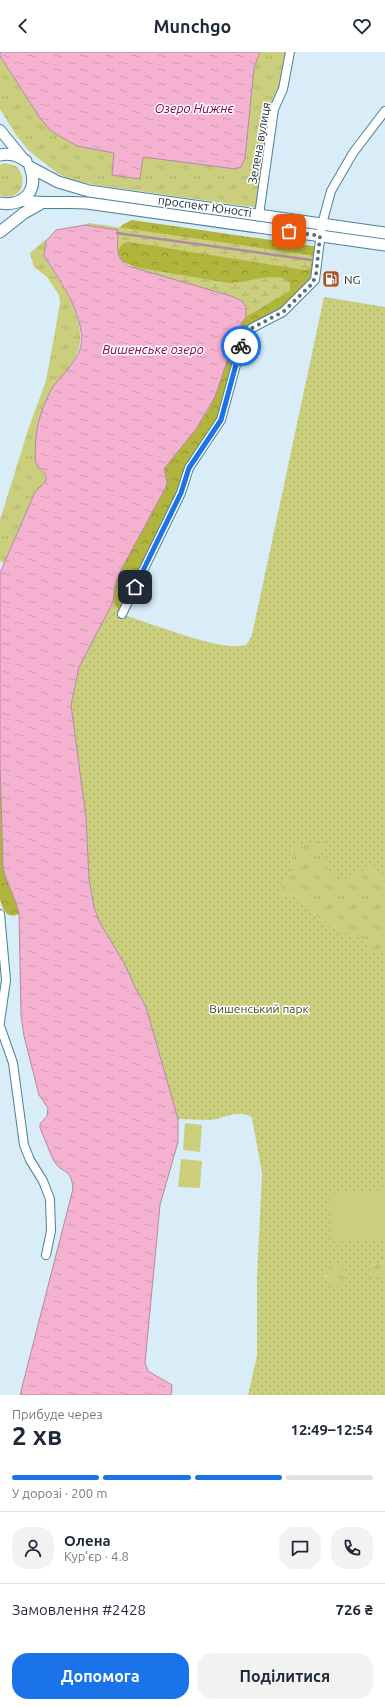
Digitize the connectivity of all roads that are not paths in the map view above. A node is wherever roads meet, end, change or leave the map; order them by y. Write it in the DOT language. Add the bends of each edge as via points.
graph roads {
  1 [pos="290,52"];
  2 [pos="385,111"];
  3 [pos="0,130"];
  4 [pos="0,155"];
  5 [pos="28,164"];
  6 [pos="20,201"];
  7 [pos="0,203"];
  8 [pos="40,204"];
  9 [pos="259,215"];
  10 [pos="322,224"];
  11 [pos="0,232"];
  12 [pos="385,233"];
  13 [pos="320,236"];
  14 [pos="385,245"];
  15 [pos="122,614"];
  16 [pos="0,914"];
  17 [pos="0,1022"];
  18 [pos="0,1026"];
  19 [pos="46,1255"];
  1 -- 9 [label="street, Зелена вулиця" via="283,89 274,109"];
  2 -- 10 [label="street" via="353,153 331,191"];
  3 -- 5 [label="street"];
  4 -- 5 [label="main road, проспект Юності" via="18,156"];
  5 -- 6 [label="main road" via="32,174 32,188"];
  5 -- 9 [label="main road, проспект Юності" via="68,186 89,191"];
  6 -- 7 [label="main road, проспект Юності"];
  6 -- 8 [label="main road, проспект Юності"];
  6 -- 11 [label="main road"];
  8 -- 11 [label="main road" via="24,212"];
  8 -- 13 [label="main road, проспект Юності" via="87,203"];
  9 -- 10 [label="main road, проспект Юності"];
  10 -- 12 [label="main road, проспект Юності"];
  10 -- 13 [label="street"];
  13 -- 14 [label="main road, проспект Юності"];
  13 -- 15 [label="street" via="316,275 312,284 283,312 252,328 242,343 221,420 189,468 181,493"];
  16 -- 17 [label="street" via="6,980"];
  18 -- 19 [label="street" via="13,1063 24,1145 50,1199 51,1231"];
}
